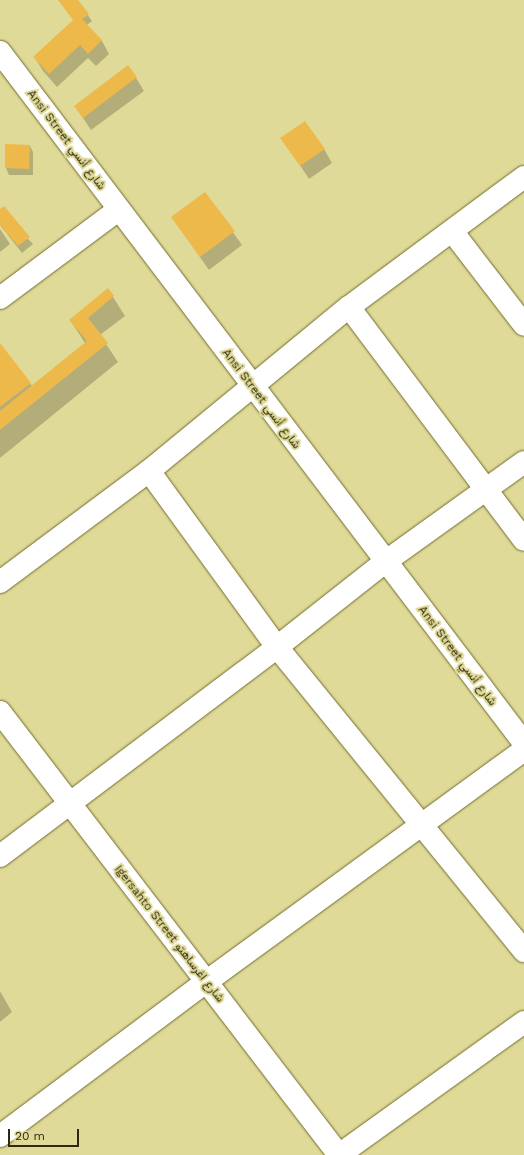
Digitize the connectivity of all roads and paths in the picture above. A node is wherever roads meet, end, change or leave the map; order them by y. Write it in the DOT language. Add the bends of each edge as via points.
graph roads {
  1 [pos="0,52"];
  2 [pos="524,177"];
  3 [pos="118,210"];
  4 [pos="452,231"];
  5 [pos="0,298"];
  6 [pos="349,307"];
  7 [pos="524,325"];
  8 [pos="253,388"];
  9 [pos="524,462"];
  10 [pos="149,471"];
  11 [pos="485,490"];
  12 [pos="524,540"];
  13 [pos="385,562"];
  14 [pos="0,582"];
  15 [pos="277,647"];
  16 [pos="0,712"];
  17 [pos="524,743"];
  18 [pos="524,750"];
  19 [pos="69,803"];
  20 [pos="421,824"];
  21 [pos="0,856"];
  22 [pos="524,952"];
  23 [pos="206,982"];
  24 [pos="524,1022"];
  25 [pos="0,1136"];
  26 [pos="339,1155"];
  1 -- 3 [label="street, Ansi Street شارع أنسي"];
  2 -- 4 [label="street"];
  3 -- 5 [label="street"];
  3 -- 8 [label="street, Ansi Street شارع أنسي"];
  4 -- 6 [label="street"];
  4 -- 7 [label="street"];
  6 -- 8 [label="street"];
  6 -- 11 [label="street"];
  8 -- 10 [label="street"];
  8 -- 13 [label="street, Ansi Street شارع أنسي"];
  9 -- 11 [label="street"];
  10 -- 14 [label="street"];
  10 -- 15 [label="street"];
  11 -- 12 [label="street"];
  11 -- 13 [label="street"];
  13 -- 15 [label="street"];
  13 -- 17 [label="street, Ansi Street شارع أنسي"];
  15 -- 19 [label="street"];
  15 -- 20 [label="street"];
  16 -- 19 [label="street, Igersahto Street شارع اغرساهتو"];
  18 -- 20 [label="street"];
  19 -- 21 [label="street"];
  19 -- 23 [label="street, Igersahto Street شارع اغرساهتو"];
  20 -- 22 [label="street"];
  20 -- 23 [label="street"];
  23 -- 25 [label="street"];
  23 -- 26 [label="street, Igersahto Street شارع اغرساهتو"];
  24 -- 26 [label="street"];
}
